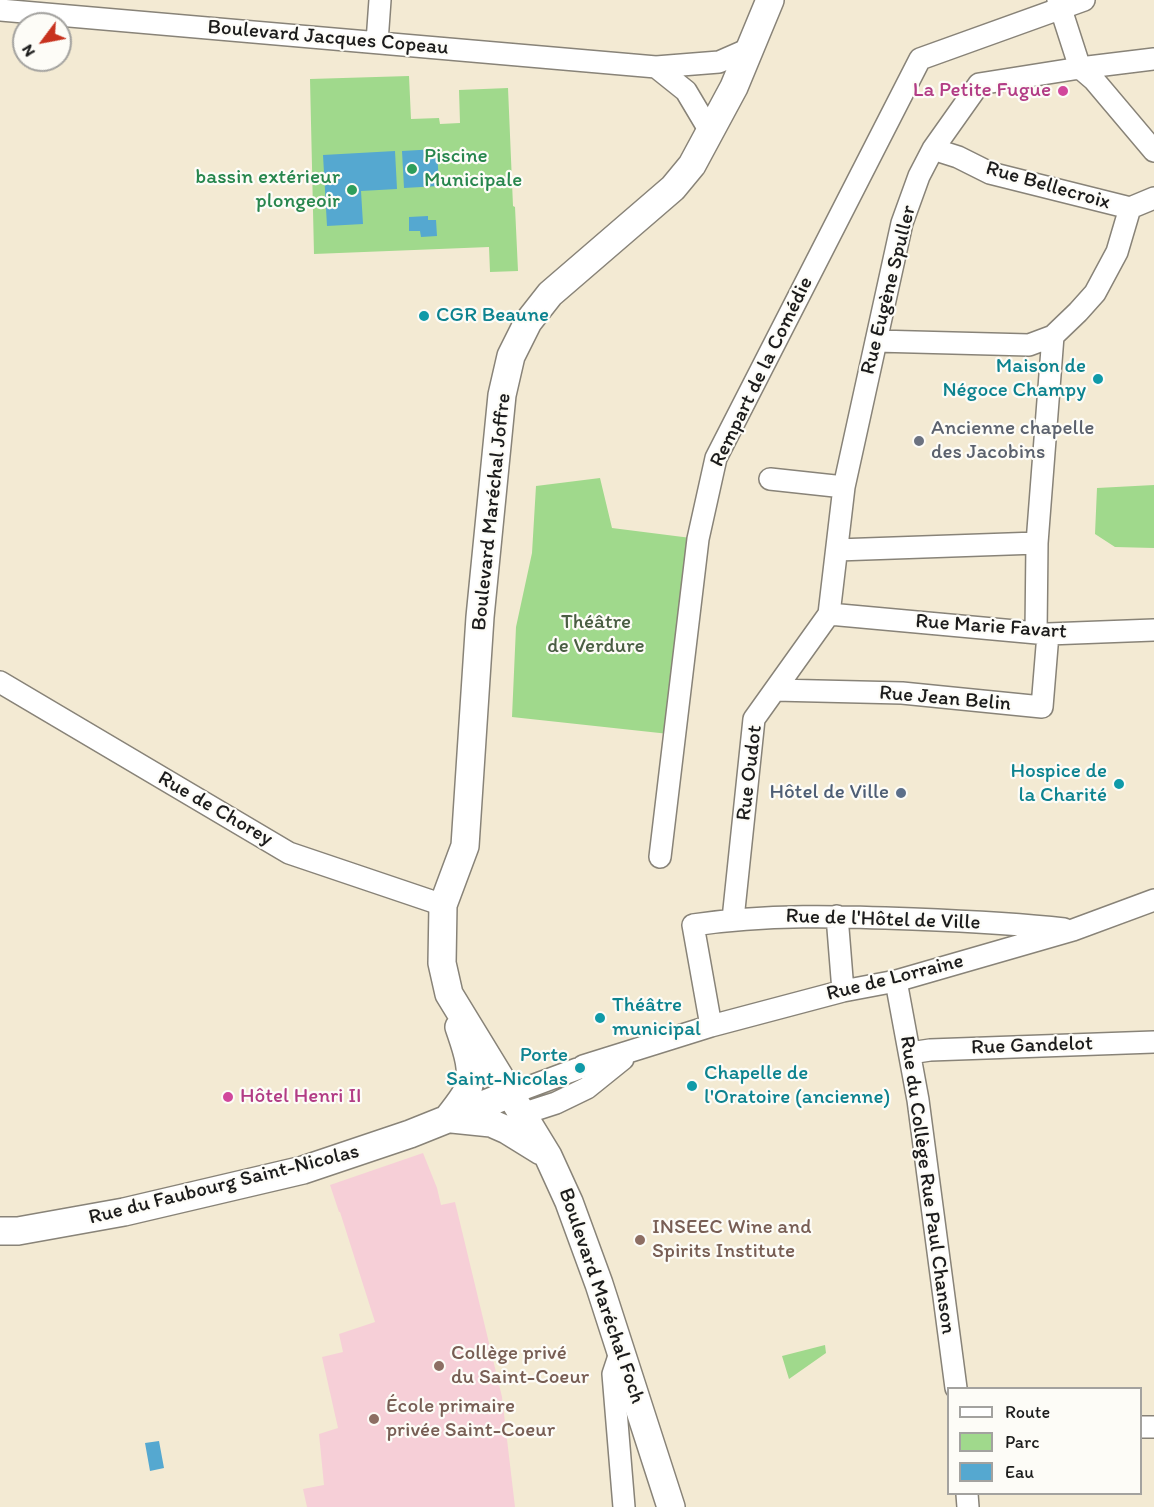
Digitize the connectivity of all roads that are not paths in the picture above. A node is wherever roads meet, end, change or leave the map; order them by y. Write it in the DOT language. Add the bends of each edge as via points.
graph roads {
  1 [pos="380,0"];
  2 [pos="770,0"];
  3 [pos="1084,0"];
  4 [pos="1060,4"];
  5 [pos="0,10"];
  6 [pos="377,42"];
  7 [pos="752,48"];
  8 [pos="1154,59"];
  9 [pos="656,67"];
  10 [pos="1080,68"];
  11 [pos="711,134"];
  12 [pos="933,149"];
  13 [pos="1154,151"];
  14 [pos="1154,198"];
  15 [pos="1130,208"];
  16 [pos="1053,336"];
  17 [pos="876,341"];
  18 [pos="770,479"];
  19 [pos="844,487"];
  20 [pos="1037,543"];
  21 [pos="837,550"];
  22 [pos="829,614"];
  23 [pos="1154,630"];
  24 [pos="1042,633"];
  25 [pos="0,682"];
  26 [pos="775,690"];
  27 [pos="660,857"];
  28 [pos="1154,900"];
  29 [pos="443,905"];
  30 [pos="837,916"];
  31 [pos="733,919"];
  32 [pos="1073,930"];
  33 [pos="896,981"];
  34 [pos="843,991"];
  35 [pos="449,994"];
  36 [pos="711,1026"];
  37 [pos="1154,1042"];
  38 [pos="634,1051"];
  39 [pos="910,1053"];
  40 [pos="516,1104"];
  41 [pos="448,1119"];
  42 [pos="491,1123"];
  43 [pos="548,1156"];
  44 [pos="0,1231"];
  45 [pos="621,1350"];
  46 [pos="956,1387"];
  47 [pos="624,1507"];
  48 [pos="671,1507"];
  1 -- 6 [label="street"];
  2 -- 7 [label="main road, Boulevard Maréchal Joffre"];
  3 -- 4 [label="street, Rempart de la Comédie"];
  4 -- 10 [label="street"];
  4 -- 27 [label="street, Rempart de la Comédie" via="920,59 716,459 698,539"];
  5 -- 6 [label="street, Boulevard Jacques Copeau"];
  6 -- 9 [label="street, Boulevard Jacques Copeau"];
  7 -- 9 [label="street, Boulevard Jacques Copeau" via="719,62"];
  7 -- 11 [label="main road, Boulevard Maréchal Joffre"];
  8 -- 10 [label="street, Rue Eugène Spuller"];
  9 -- 11 [label="street" via="686,91"];
  10 -- 12 [label="street, Rue Eugène Spuller" via="979,84"];
  10 -- 13 [label="street"];
  11 -- 29 [label="main road, Boulevard Maréchal Joffre" via="673,188 550,294 528,322 511,356 502,395 480,617 465,846"];
  12 -- 15 [label="street, Rue Bellecroix" via="990,173"];
  12 -- 17 [label="street, Rue Eugène Spuller" via="902,223"];
  14 -- 15 [label="street"];
  15 -- 16 [label="street" via="1117,252 1095,293"];
  16 -- 17 [label="street" via="1029,345"];
  16 -- 20 [label="street"];
  17 -- 19 [label="street, Rue Eugène Spuller"];
  18 -- 19 [label="street"];
  19 -- 21 [label="street, Rue Eugène Spuller"];
  20 -- 21 [label="street"];
  20 -- 24 [label="street"];
  21 -- 22 [label="street, Rue Eugène Spuller"];
  22 -- 24 [label="street, Rue Marie Favart"];
  22 -- 26 [label="street, Rue Oudot"];
  23 -- 24 [label="street, Rue Marie Favart"];
  24 -- 26 [label="street, Rue Jean Belin" via="1042,707 902,693"];
  25 -- 29 [label="street, Rue de Chorey" via="289,853"];
  26 -- 31 [label="street, Rue Oudot" via="754,719"];
  28 -- 32 [label="street, Rue de Lorraine"];
  29 -- 35 [label="main road, Boulevard Maréchal Joffre" via="442,963"];
  30 -- 31 [label="street, Rue de l'Hôtel de Ville"];
  30 -- 32 [label="street, Rue de l'Hôtel de Ville"];
  30 -- 34 [label="street"];
  31 -- 36 [label="street, Rue de l'Hôtel de Ville" via="693,925"];
  32 -- 33 [label="street, Rue de Lorraine"];
  33 -- 34 [label="street, Rue de Lorraine"];
  33 -- 39 [label="street, Rue du Collège Rue Paul Chanson"];
  34 -- 36 [label="street, Rue de Lorraine"];
  35 -- 40 [label="main road, Boulevard Maréchal Joffre"];
  35 -- 41 [label="main road" via="466,1050 470,1080"];
  36 -- 38 [label="street, Rue de Lorraine"];
  37 -- 39 [label="street, Rue Gandelot"];
  38 -- 40 [label="street, Rue de Lorraine" via="580,1068"];
  38 -- 40 [label="street, Rue de Lorraine" via="587,1088 556,1103"];
  39 -- 46 [label="street, Rue du Collège Rue Paul Chanson"];
  40 -- 41 [label="main road, Rue du Faubourg Saint-Nicolas"];
  40 -- 42 [label="main road"];
  40 -- 43 [label="main road, Boulevard Maréchal Foch"];
  41 -- 42 [label="main road"];
  41 -- 44 [label="main road, Rue du Faubourg Saint-Nicolas" via="303,1170 124,1212"];
  42 -- 43 [label="main road"];
  43 -- 45 [label="main road, Boulevard Maréchal Foch" via="569,1202"];
  45 -- 47 [label="street" via="613,1374"];
  45 -- 48 [label="main road, Boulevard Maréchal Foch"];
}
